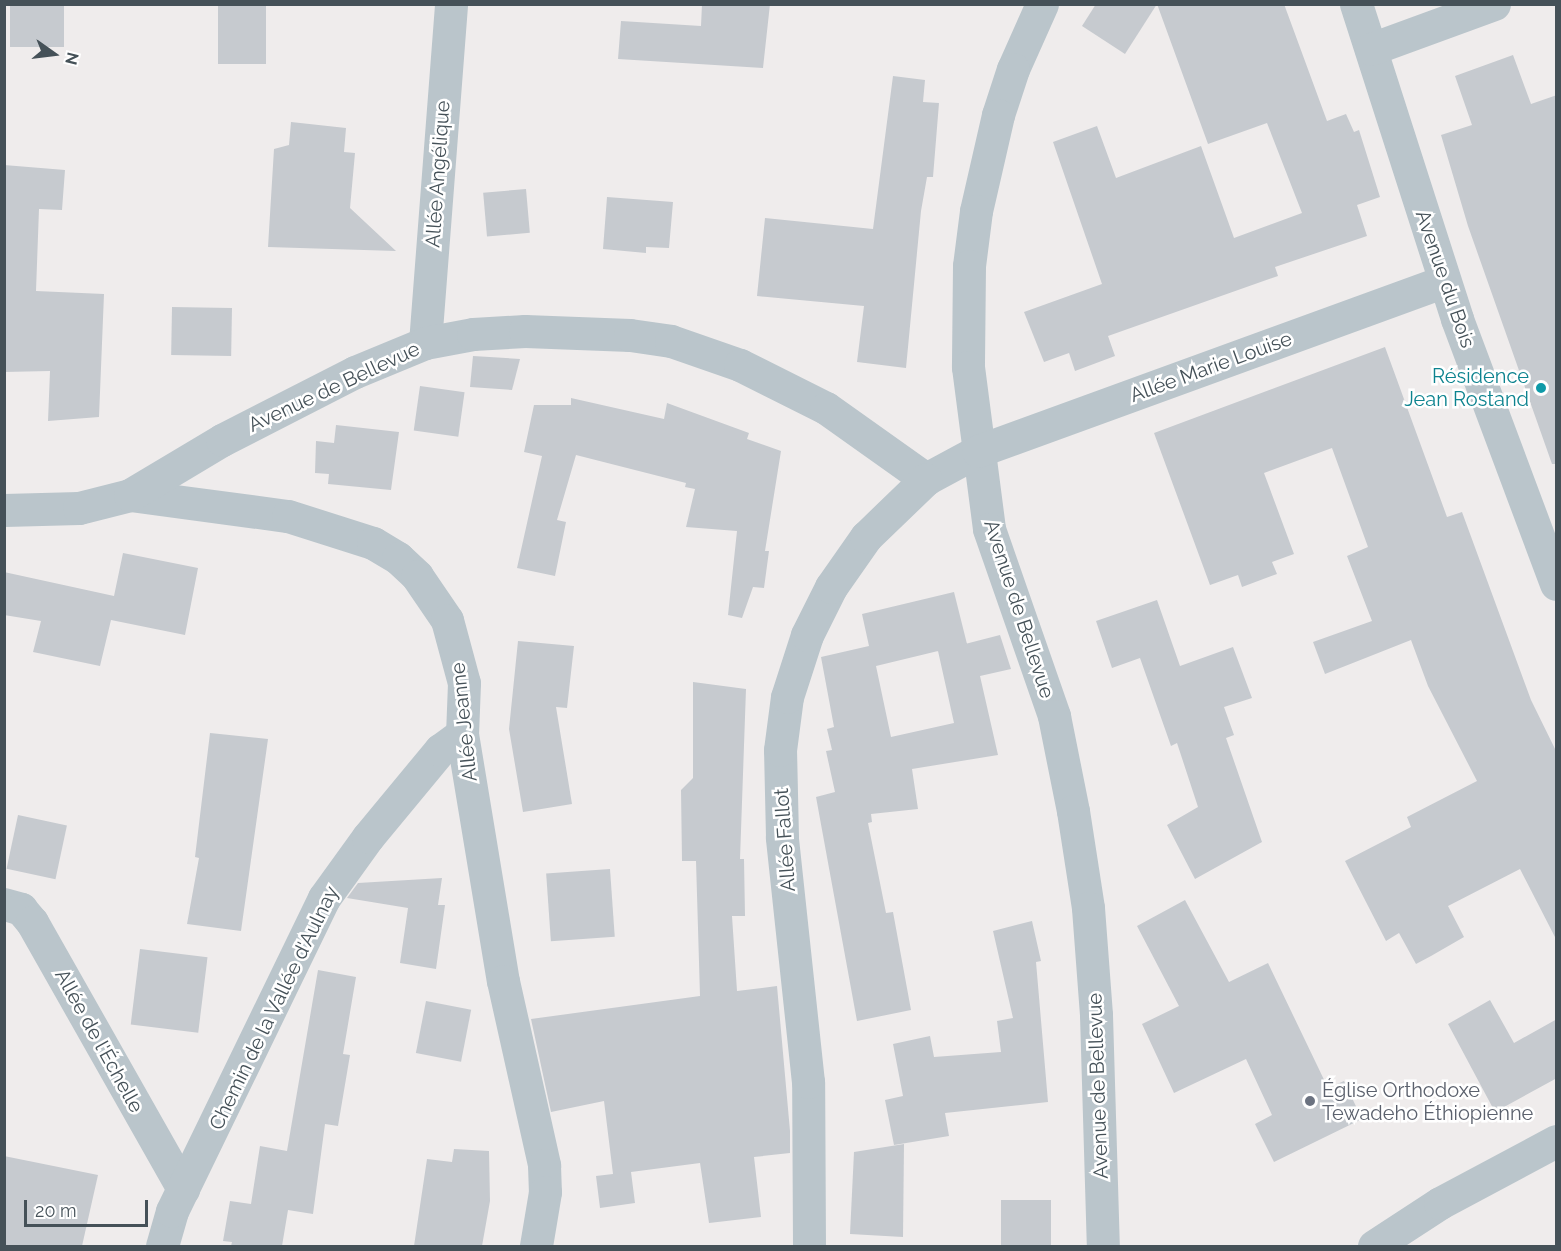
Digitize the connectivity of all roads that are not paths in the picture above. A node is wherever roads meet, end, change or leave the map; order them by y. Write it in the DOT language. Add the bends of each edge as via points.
graph roads {
  1 [pos="451,4"];
  2 [pos="1042,4"];
  3 [pos="1356,4"];
  4 [pos="1494,4"];
  5 [pos="1371,49"];
  6 [pos="1444,281"];
  7 [pos="425,343"];
  8 [pos="978,451"];
  9 [pos="926,479"];
  10 [pos="130,495"];
  11 [pos="4,510"];
  12 [pos="1557,584"];
  13 [pos="462,734"];
  14 [pos="4,904"];
  15 [pos="1557,1141"];
  16 [pos="183,1189"];
  17 [pos="162,1246"];
  18 [pos="536,1246"];
  19 [pos="809,1246"];
  20 [pos="1103,1246"];
  21 [pos="1374,1246"];
  1 -- 7 [label="street, Allée Angélique"];
  2 -- 8 [label="street, Avenue de Bellevue" via="1013,69 998,115 976,211 969,266 968,367"];
  3 -- 5 [label="street, Avenue du Bois"];
  4 -- 5 [label="street"];
  5 -- 6 [label="street, Avenue du Bois"];
  6 -- 8 [label="street, Allée Marie Louise"];
  6 -- 12 [label="street, Avenue du Bois"];
  7 -- 9 [label="street, Avenue de Bellevue" via="473,334 575,330 671,341 787,386"];
  7 -- 10 [label="street, Avenue de Bellevue" via="356,372 222,440"];
  8 -- 9 [label="street"];
  8 -- 20 [label="street, Avenue de Bellevue" via="989,529 1054,716 1073,811 1088,908 1096,1016"];
  9 -- 19 [label="street, Allée Fallot" via="866,537 831,586 807,635 787,697 780,750 782,837 808,1082"];
  10 -- 11 [label="street, Avenue de Bellevue" via="79,508"];
  10 -- 13 [label="street, Allée Jeanne" via="288,516 373,543 398,558 432,594 447,620 464,683"];
  13 -- 16 [label="street, Chemin de la Vallée d'Aulnay" via="433,759 368,837 324,898"];
  13 -- 18 [label="street, Allée Jeanne" via="503,981 544,1165 545,1192"];
  14 -- 16 [label="street, Allée de l'Échelle" via="21,909 32,922"];
  15 -- 21 [label="street" via="1440,1203"];
  16 -- 17 [label="street, Chemin de la Vallée d'Aulnay"];
}
